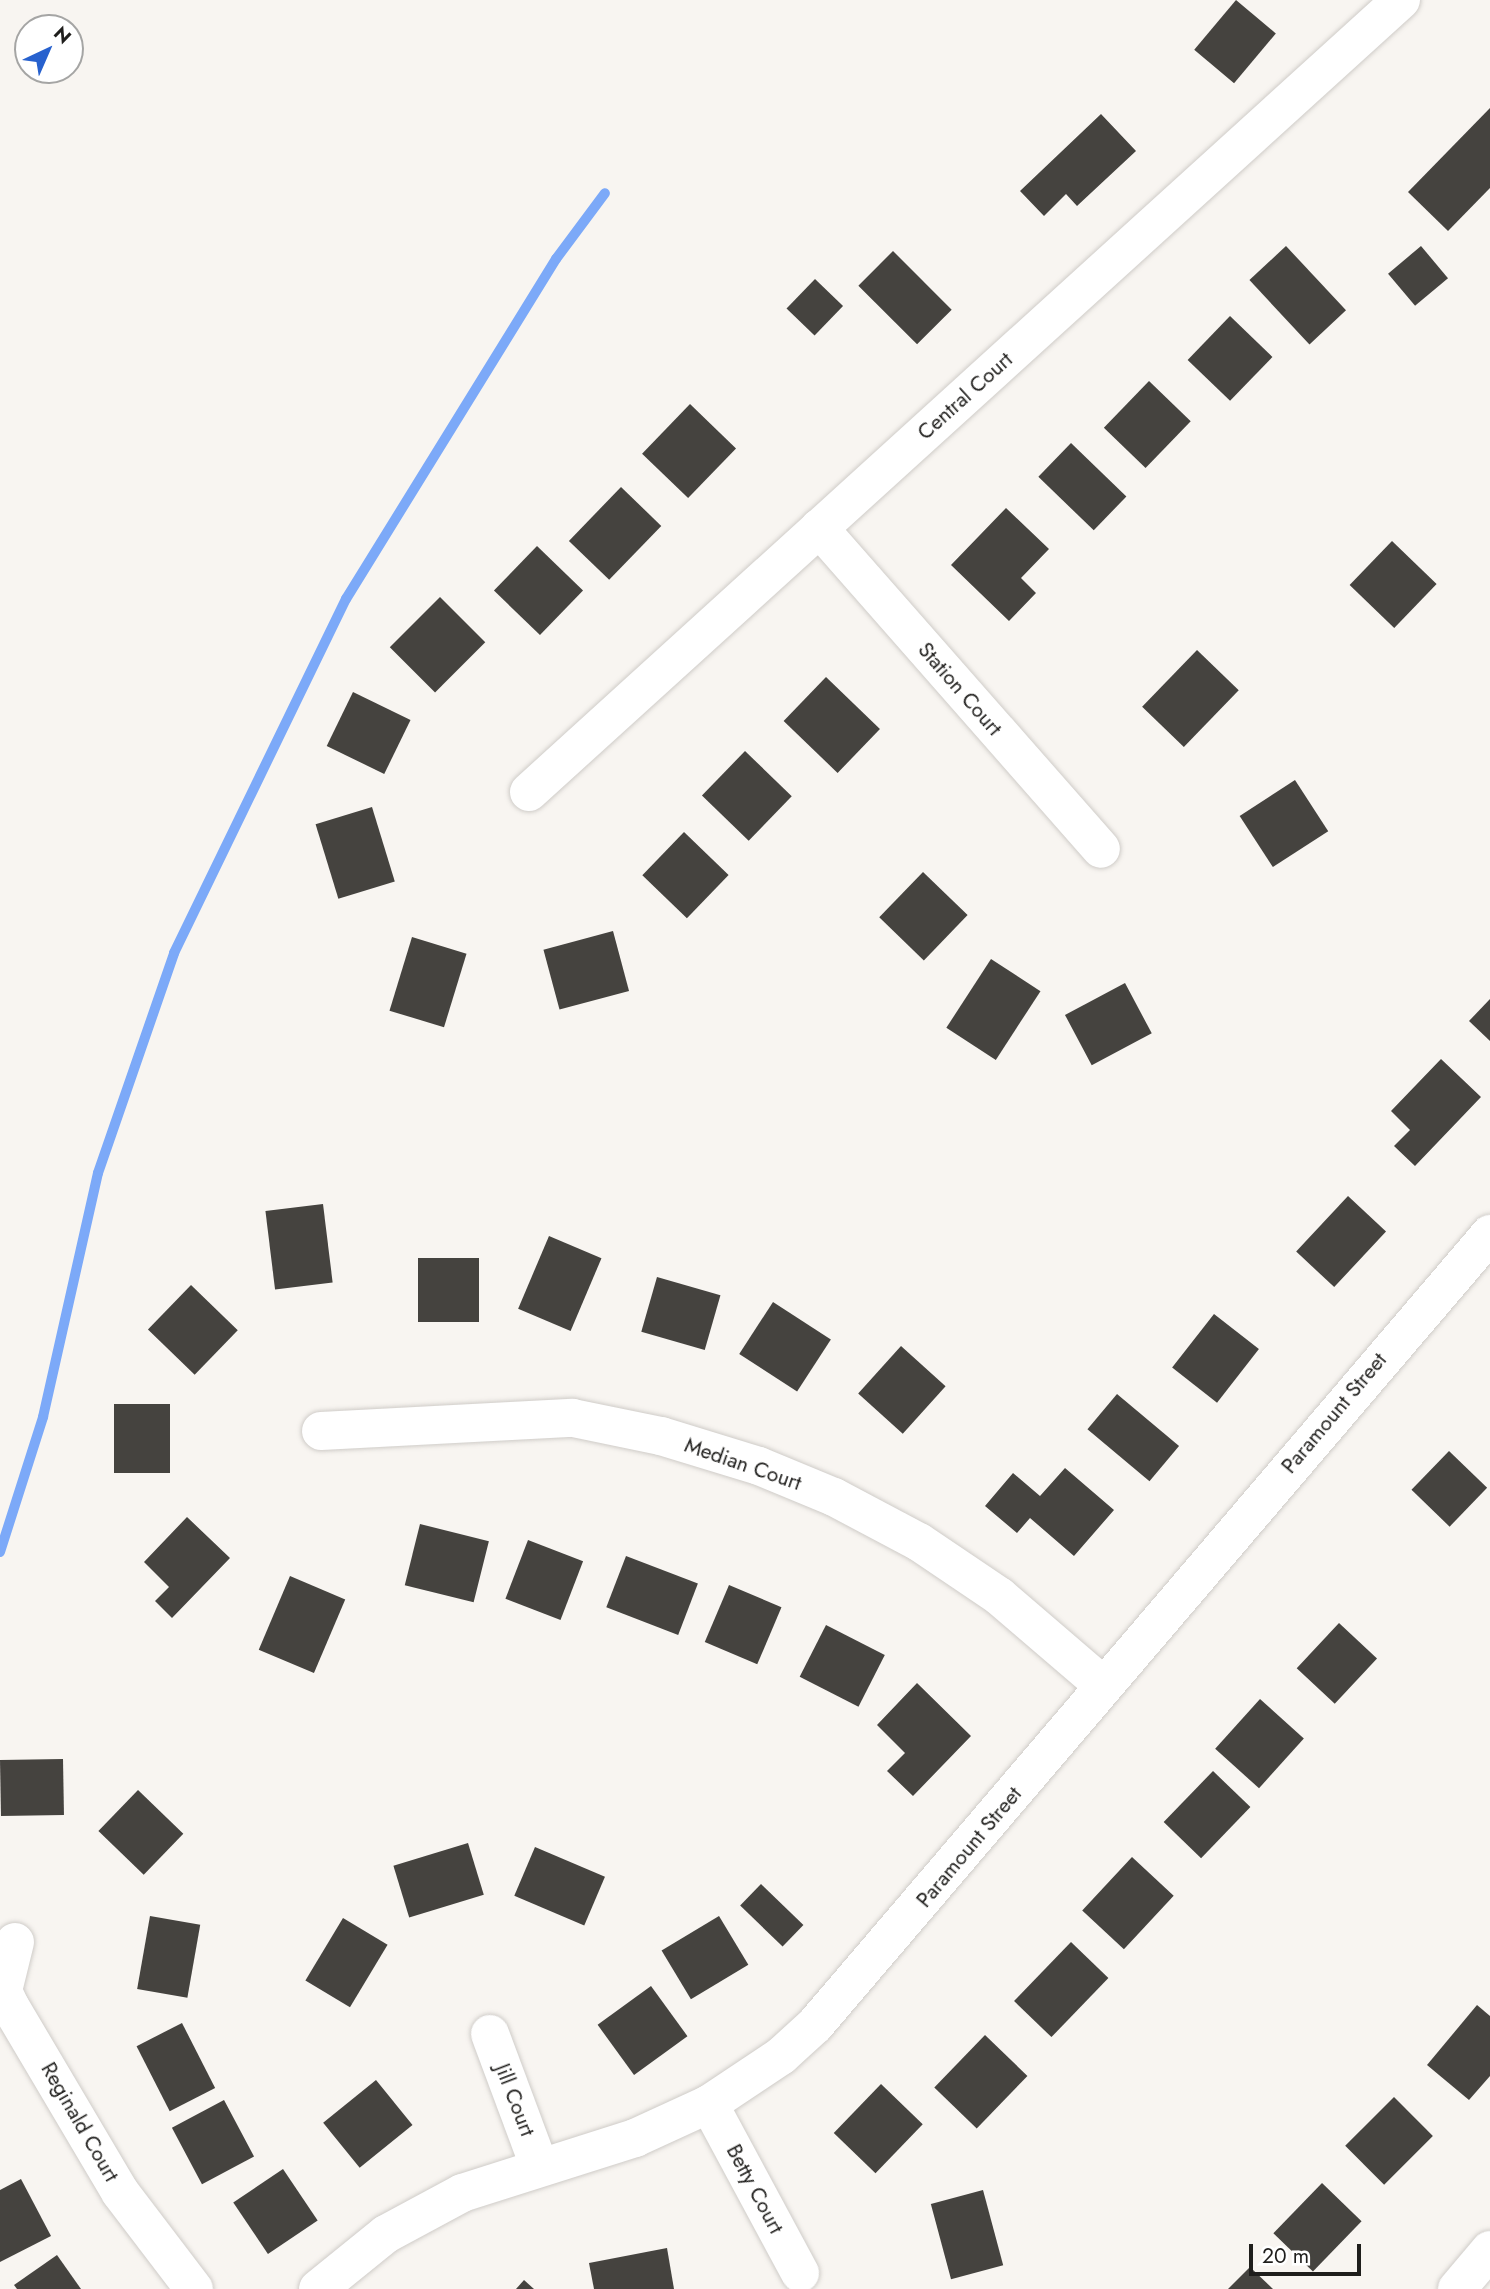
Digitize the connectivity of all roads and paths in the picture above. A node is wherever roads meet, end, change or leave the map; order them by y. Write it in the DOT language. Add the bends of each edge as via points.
graph roads {
  1 [pos="1401,0"];
  2 [pos="819,528"];
  3 [pos="528,792"];
  4 [pos="1101,849"];
  5 [pos="1490,1234"];
  6 [pos="321,1431"];
  7 [pos="1104,1686"];
  8 [pos="15,1942"];
  9 [pos="490,2034"];
  10 [pos="709,2104"];
  11 [pos="540,2166"];
  12 [pos="1490,2250"];
  13 [pos="800,2273"];
  14 [pos="194,2289"];
  15 [pos="318,2289"];
  16 [pos="1457,2289"];
  1 -- 2 [label="street, Central Court"];
  2 -- 3 [label="street, Central Court"];
  2 -- 4 [label="street, Station Court"];
  5 -- 7 [label="street, Paramount Street"];
  6 -- 7 [label="street, Median Court" via="573,1418 661,1436 760,1466 834,1497 919,1542 999,1596"];
  7 -- 10 [label="street, Paramount Street" via="845,1994 781,2056"];
  8 -- 14 [label="street, Reginald Court" via="4,1991 10,2006 120,2192"];
  9 -- 11 [label="street, Jill Court"];
  10 -- 11 [label="street, Paramount Street" via="635,2138"];
  10 -- 13 [label="street, Betty Court"];
  11 -- 15 [label="street, Paramount Street" via="424,2212 352,2259"];
  12 -- 16 [label="street"];
}
